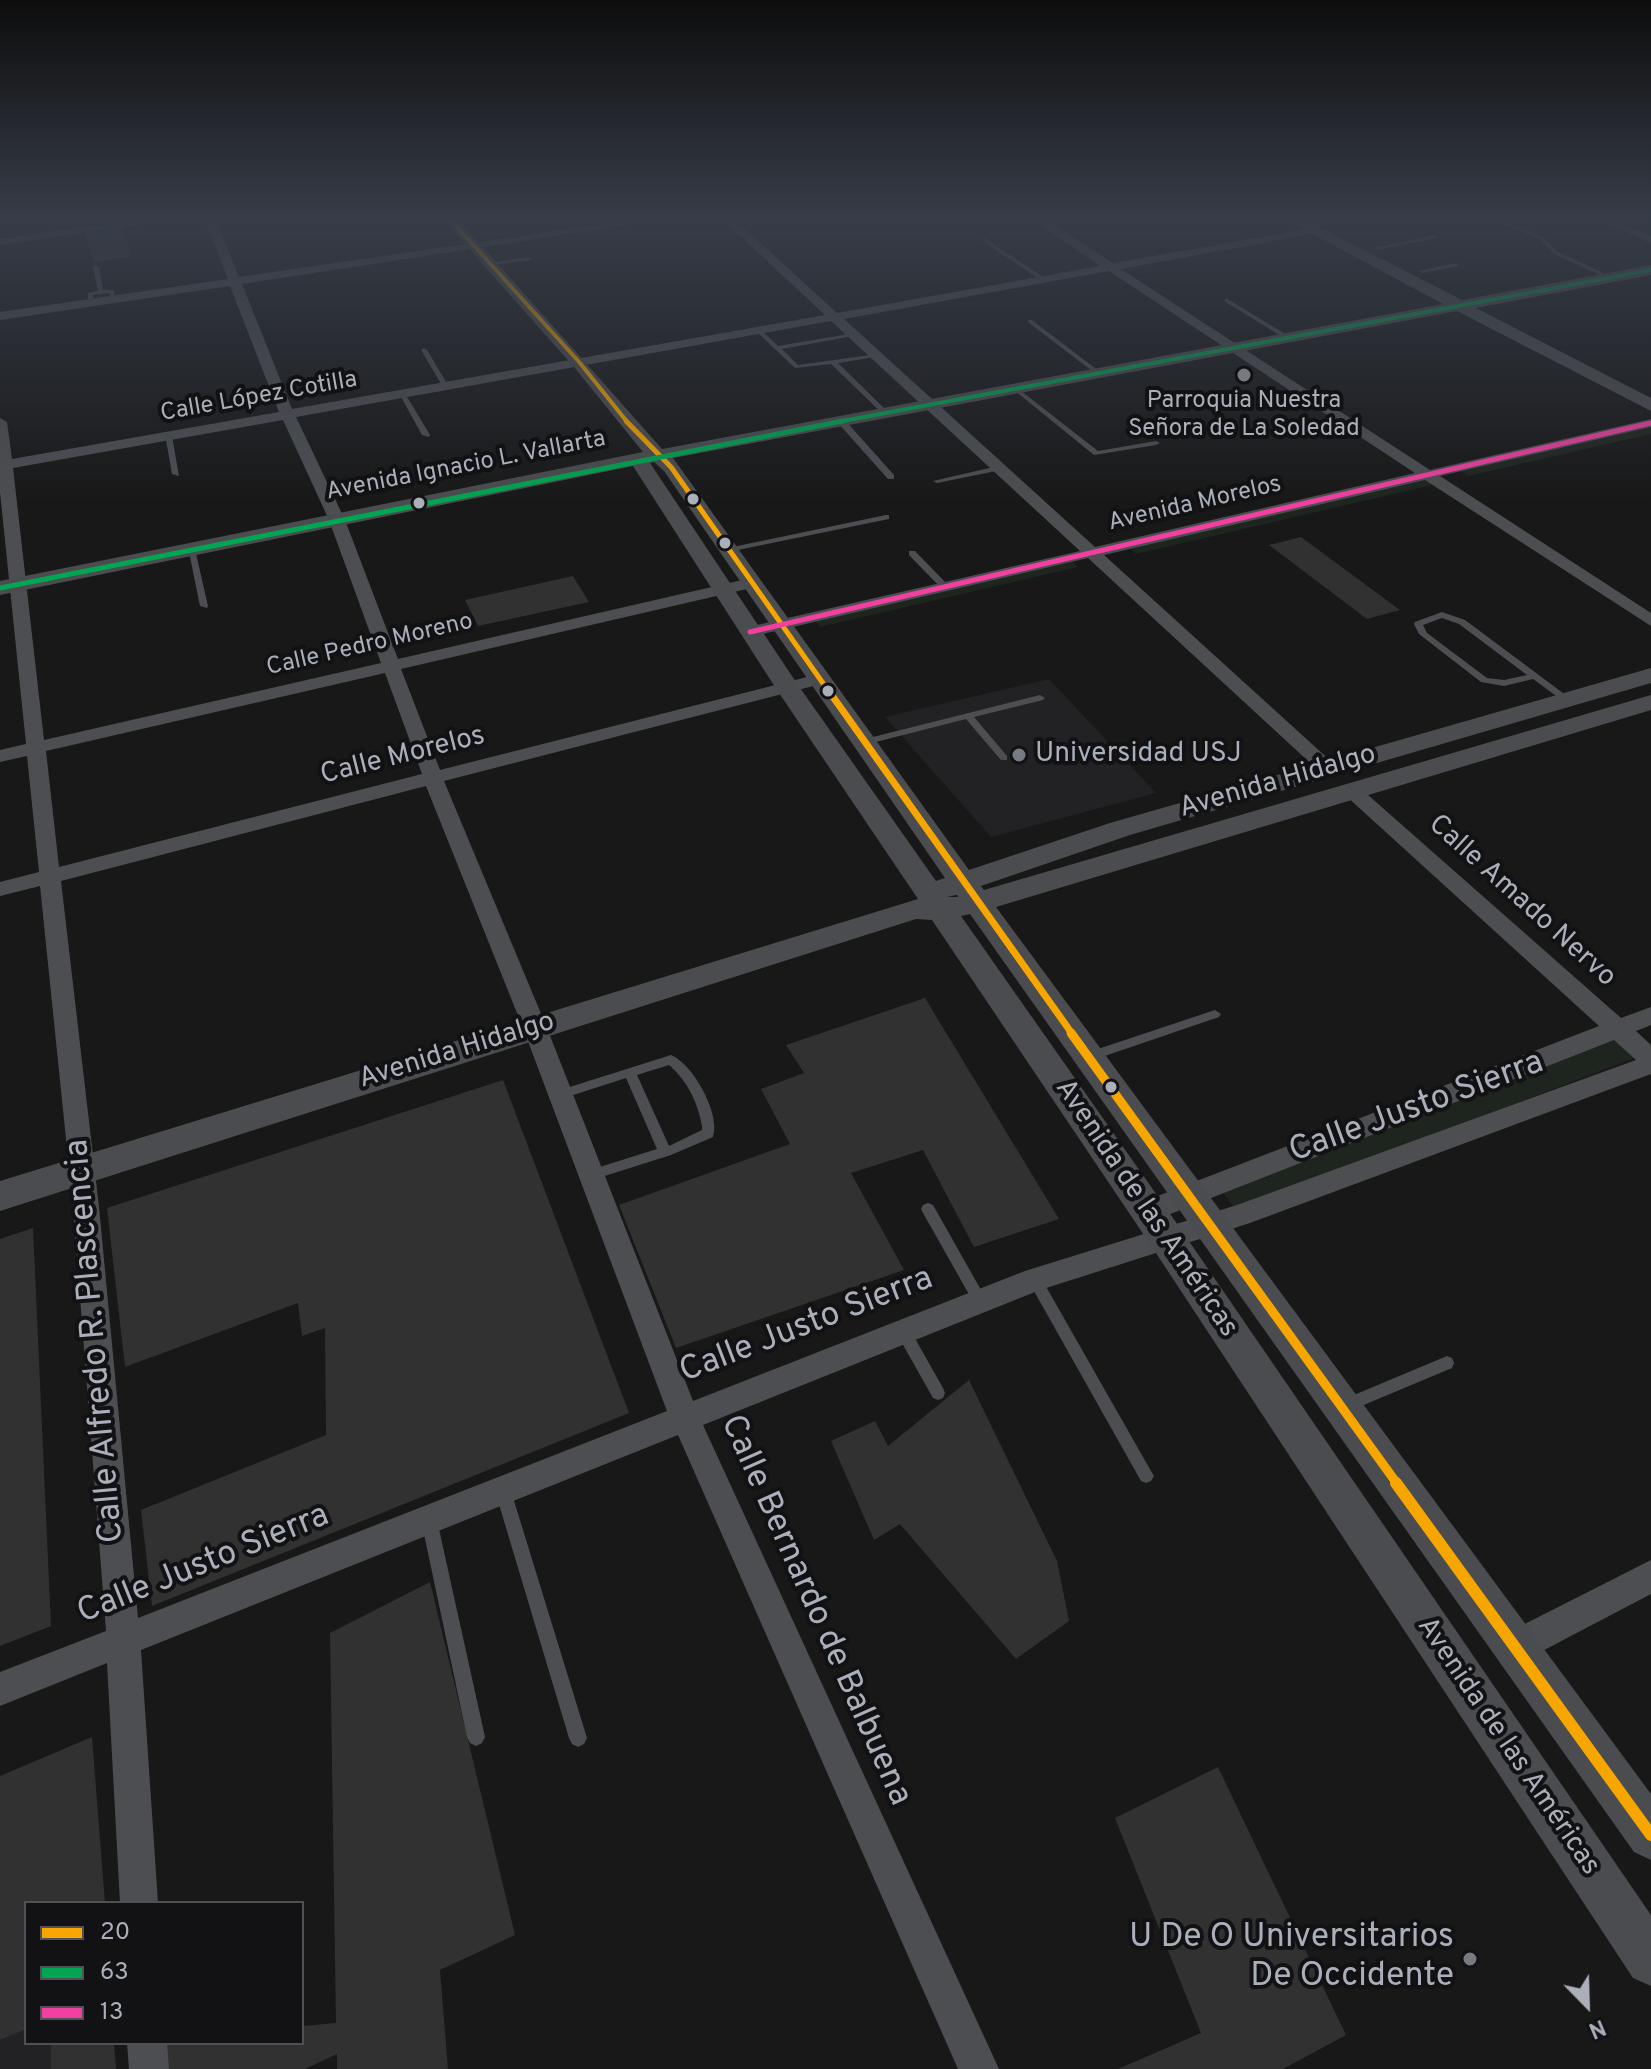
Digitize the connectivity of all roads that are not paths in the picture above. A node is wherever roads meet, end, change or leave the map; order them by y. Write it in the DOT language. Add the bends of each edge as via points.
graph roads {
  1 [pos="247,314"];
  2 [pos="536,314"];
  3 [pos="830,314"];
  4 [pos="860,314"];
  5 [pos="1180,314"];
  6 [pos="1248,314"];
  7 [pos="1419,314"];
  8 [pos="1474,314"];
  9 [pos="1504,314"];
  10 [pos="835,318"];
  11 [pos="1030,321"];
  12 [pos="760,332"];
  13 [pos="853,334"];
  14 [pos="1288,338"];
  15 [pos="777,348"];
  16 [pos="1232,348"];
  17 [pos="424,350"];
  18 [pos="875,355"];
  19 [pos="833,362"];
  20 [pos="580,363"];
  21 [pos="1098,373"];
  22 [pos="446,387"];
  23 [pos="1651,388"];
  24 [pos="1016,389"];
  25 [pos="403,395"];
  26 [pos="929,405"];
  27 [pos="1651,405"];
  28 [pos="885,413"];
  29 [pos="288,415"];
  30 [pos="841,421"];
  31 [pos="0,422"];
  32 [pos="1651,423"];
  33 [pos="426,435"];
  34 [pos="168,436"];
  35 [pos="1651,438"];
  36 [pos="1156,443"];
  37 [pos="640,450"];
  38 [pos="661,455"];
  39 [pos="2,465"];
  40 [pos="998,468"];
  41 [pos="176,474"];
  42 [pos="1428,476"];
  43 [pos="891,477"];
  44 [pos="937,481"];
  45 [pos="1443,486"];
  46 [pos="886,517"];
  47 [pos="337,520"];
  48 [pos="191,549"];
  49 [pos="728,550"];
  50 [pos="912,553"];
  51 [pos="1097,559"];
  52 [pos="751,583"];
  53 [pos="9,586"];
  54 [pos="945,587"];
  55 [pos="722,590"];
  56 [pos="204,606"];
  57 [pos="1651,621"];
  58 [pos="785,632"];
  59 [pos="755,639"];
  60 [pos="391,666"];
  61 [pos="1651,675"];
  62 [pos="1534,676"];
  63 [pos="819,679"];
  64 [pos="787,687"];
  65 [pos="1040,698"];
  66 [pos="1566,699"];
  67 [pos="1651,702"];
  68 [pos="968,716"];
  69 [pos="864,742"];
  70 [pos="38,748"];
  71 [pos="0,756"];
  72 [pos="1004,758"];
  73 [pos="1327,768"];
  74 [pos="433,778"];
  75 [pos="1352,791"];
  76 [pos="49,876"];
  77 [pos="0,889"];
  78 [pos="946,899"];
  79 [pos="1215,1014"];
  80 [pos="1651,1016"];
  81 [pos="535,1028"];
  82 [pos="1618,1029"];
  83 [pos="1090,1056"];
  84 [pos="1651,1061"];
  85 [pos="630,1072"];
  86 [pos="561,1094"];
  87 [pos="664,1150"];
  88 [pos="82,1170"];
  89 [pos="592,1175"];
  90 [pos="0,1196"];
  91 [pos="928,1209"];
  92 [pos="1202,1210"];
  93 [pos="1156,1226"];
  94 [pos="1035,1280"];
  95 [pos="980,1301"];
  96 [pos="903,1331"];
  97 [pos="1447,1363"];
  98 [pos="938,1393"];
  99 [pos="1344,1406"];
  100 [pos="684,1416"];
  101 [pos="1146,1476"];
  102 [pos="502,1488"];
  103 [pos="428,1517"];
  104 [pos="1651,1576"];
  105 [pos="123,1638"];
  106 [pos="1517,1646"];
  107 [pos="0,1689"];
  108 [pos="476,1737"];
  109 [pos="578,1738"];
  110 [pos="1651,1835"];
  111 [pos="139,1901"];
  112 [pos="1651,1960"];
  113 [pos="147,2045"];
  114 [pos="149,2069"];
  115 [pos="979,2069"];
  1 -- 29 [label="street, Calle Bernardo de Balbuena"];
  2 -- 20 [label="main road, Avenida de las Américas"];
  3 -- 10 [label="street"];
  4 -- 10 [label="street, Calle López Cotilla"];
  5 -- 16 [label="street"];
  6 -- 14 [label="lane"];
  7 -- 14 [label="main road, Avenida Ignacio L. Vallarta"];
  8 -- 27 [label="main road"];
  9 -- 23 [label="main road"];
  10 -- 12 [label="street, Calle López Cotilla"];
  10 -- 13 [label="street"];
  11 -- 21 [label="lane"];
  12 -- 15 [label="lane"];
  12 -- 20 [label="street, Calle López Cotilla"];
  13 -- 15 [label="lane"];
  13 -- 18 [label="street"];
  14 -- 16 [label="main road, Avenida Ignacio L. Vallarta"];
  15 -- 19 [label="lane" via="797,367"];
  16 -- 21 [label="main road, Avenida Ignacio L. Vallarta"];
  16 -- 42 [label="street"];
  17 -- 22 [label="lane"];
  18 -- 19 [label="lane"];
  18 -- 26 [label="street"];
  19 -- 28 [label="lane"];
  20 -- 22 [label="street, Calle López Cotilla"];
  20 -- 37 [label="main road, Avenida de las Américas"];
  21 -- 24 [label="main road, Avenida Ignacio L. Vallarta"];
  22 -- 25 [label="street, Calle López Cotilla"];
  24 -- 26 [label="main road, Avenida Ignacio L. Vallarta"];
  24 -- 36 [label="lane" via="1097,453"];
  25 -- 29 [label="street, Calle López Cotilla"];
  25 -- 33 [label="lane"];
  26 -- 28 [label="main road, Avenida Ignacio L. Vallarta"];
  26 -- 40 [label="street"];
  28 -- 30 [label="main road, Avenida Ignacio L. Vallarta"];
  29 -- 34 [label="street, Calle López Cotilla"];
  29 -- 47 [label="street, Calle Bernardo de Balbuena"];
  30 -- 38 [label="main road, Avenida Ignacio L. Vallarta"];
  30 -- 43 [label="lane"];
  31 -- 39 [label="street, Calle Alfredo R. Plascencia"];
  32 -- 42 [label="street, Avenida Morelos"];
  34 -- 39 [label="street, Calle López Cotilla"];
  34 -- 41 [label="lane"];
  35 -- 45 [label="street, Avenida Morelos"];
  37 -- 38 [label="main road, Avenida Ignacio L. Vallarta"];
  37 -- 47 [label="main road, Avenida Ignacio L. Vallarta"];
  37 -- 55 [label="main road, Avenida de las Américas"];
  38 -- 49 [label="main road, Avenida de las Américas"];
  39 -- 53 [label="street, Calle Alfredo R. Plascencia"];
  40 -- 44 [label="lane"];
  40 -- 51 [label="street"];
  42 -- 45 [label="street"];
  42 -- 51 [label="street, Avenida Morelos"];
  45 -- 51 [label="street, Avenida Morelos"];
  45 -- 57 [label="street"];
  46 -- 49 [label="lane"];
  47 -- 48 [label="main road, Avenida Ignacio L. Vallarta"];
  47 -- 60 [label="street, Calle Bernardo de Balbuena"];
  48 -- 53 [label="main road, Avenida Ignacio L. Vallarta"];
  48 -- 56 [label="lane"];
  49 -- 52 [label="main road, Avenida de las Américas"];
  50 -- 54 [label="lane"];
  51 -- 54 [label="street, Avenida Morelos"];
  51 -- 58 [label="street, Avenida Morelos"];
  51 -- 73 [label="street"];
  52 -- 55 [label="street, Calle Pedro Moreno"];
  52 -- 58 [label="main road, Avenida de las Américas"];
  53 -- 70 [label="street, Calle Alfredo R. Plascencia"];
  54 -- 58 [label="street, Avenida Morelos"];
  55 -- 59 [label="main road, Avenida de las Américas"];
  55 -- 60 [label="street, Calle Pedro Moreno"];
  58 -- 59 [label="street, Avenida Morelos"];
  58 -- 63 [label="main road, Avenida de las Américas"];
  59 -- 64 [label="main road, Avenida de las Américas"];
  60 -- 70 [label="street, Calle Pedro Moreno"];
  60 -- 74 [label="street, Calle Bernardo de Balbuena"];
  61 -- 66 [label="main road, Avenida Hidalgo"];
  62 -- 62 [label="lane" via="1452,617 1418,624 1423,634 1484,680 1504,683"];
  62 -- 66 [label="lane"];
  63 -- 64 [label="street, Calle Morelos"];
  63 -- 69 [label="main road, Avenida de las Américas"];
  64 -- 74 [label="street, Calle Morelos"];
  64 -- 78 [label="main road, Avenida de las Américas"];
  65 -- 68 [label="lane"];
  66 -- 73 [label="main road, Avenida Hidalgo"];
  67 -- 75 [label="main road, Avenida Hidalgo"];
  68 -- 69 [label="lane"];
  68 -- 72 [label="lane"];
  69 -- 78 [label="main road, Avenida de las Américas"];
  70 -- 71 [label="street, Calle Pedro Moreno"];
  70 -- 76 [label="street, Calle Alfredo R. Plascencia"];
  73 -- 78 [label="main road, Avenida Hidalgo" via="1120,829"];
  74 -- 76 [label="street, Calle Morelos"];
  74 -- 81 [label="street, Calle Bernardo de Balbuena"];
  75 -- 78 [label="main road, Avenida Hidalgo"];
  75 -- 82 [label="street, Calle Amado Nervo"];
  76 -- 77 [label="street, Calle Morelos"];
  76 -- 88 [label="street, Calle Alfredo R. Plascencia"];
  78 -- 81 [label="main road, Avenida Hidalgo"];
  78 -- 83 [label="main road, Avenida de las Américas"];
  78 -- 93 [label="main road, Avenida de las Américas"];
  79 -- 83 [label="lane"];
  80 -- 82 [label="street, Calle Justo Sierra"];
  81 -- 86 [label="street, Calle Bernardo de Balbuena"];
  81 -- 88 [label="main road, Avenida Hidalgo"];
  82 -- 84 [label="street, Calle Amado Nervo"];
  82 -- 92 [label="street, Calle Justo Sierra"];
  83 -- 92 [label="main road, Avenida de las Américas"];
  84 -- 92 [label="street, Calle Justo Sierra"];
  85 -- 86 [label="lane"];
  85 -- 87 [label="lane"];
  85 -- 87 [label="lane" via="677,1062 711,1121 708,1133"];
  86 -- 89 [label="street, Calle Bernardo de Balbuena"];
  87 -- 89 [label="lane"];
  88 -- 90 [label="main road, Avenida Hidalgo"];
  88 -- 105 [label="street, Calle Alfredo R. Plascencia"];
  89 -- 100 [label="street, Calle Bernardo de Balbuena"];
  91 -- 95 [label="lane"];
  92 -- 93 [label="street, Calle Justo Sierra"];
  92 -- 99 [label="main road, Avenida de las Américas"];
  93 -- 94 [label="street, Calle Justo Sierra"];
  93 -- 112 [label="main road, Avenida de las Américas"];
  94 -- 95 [label="street, Calle Justo Sierra"];
  94 -- 101 [label="lane"];
  95 -- 96 [label="street, Calle Justo Sierra"];
  96 -- 98 [label="lane"];
  96 -- 100 [label="street, Calle Justo Sierra"];
  97 -- 99 [label="lane"];
  99 -- 106 [label="main road, Avenida de las Américas"];
  100 -- 102 [label="street, Calle Justo Sierra"];
  100 -- 115 [label="street, Calle Bernardo de Balbuena"];
  102 -- 103 [label="street, Calle Justo Sierra"];
  102 -- 109 [label="lane"];
  103 -- 105 [label="street, Calle Justo Sierra"];
  103 -- 108 [label="lane"];
  104 -- 106 [label="street"];
  105 -- 107 [label="street, Calle Justo Sierra"];
  105 -- 111 [label="street, Calle Alfredo R. Plascencia"];
  106 -- 110 [label="main road, Avenida de las Américas"];
  113 -- 114 [label="street"];
}
